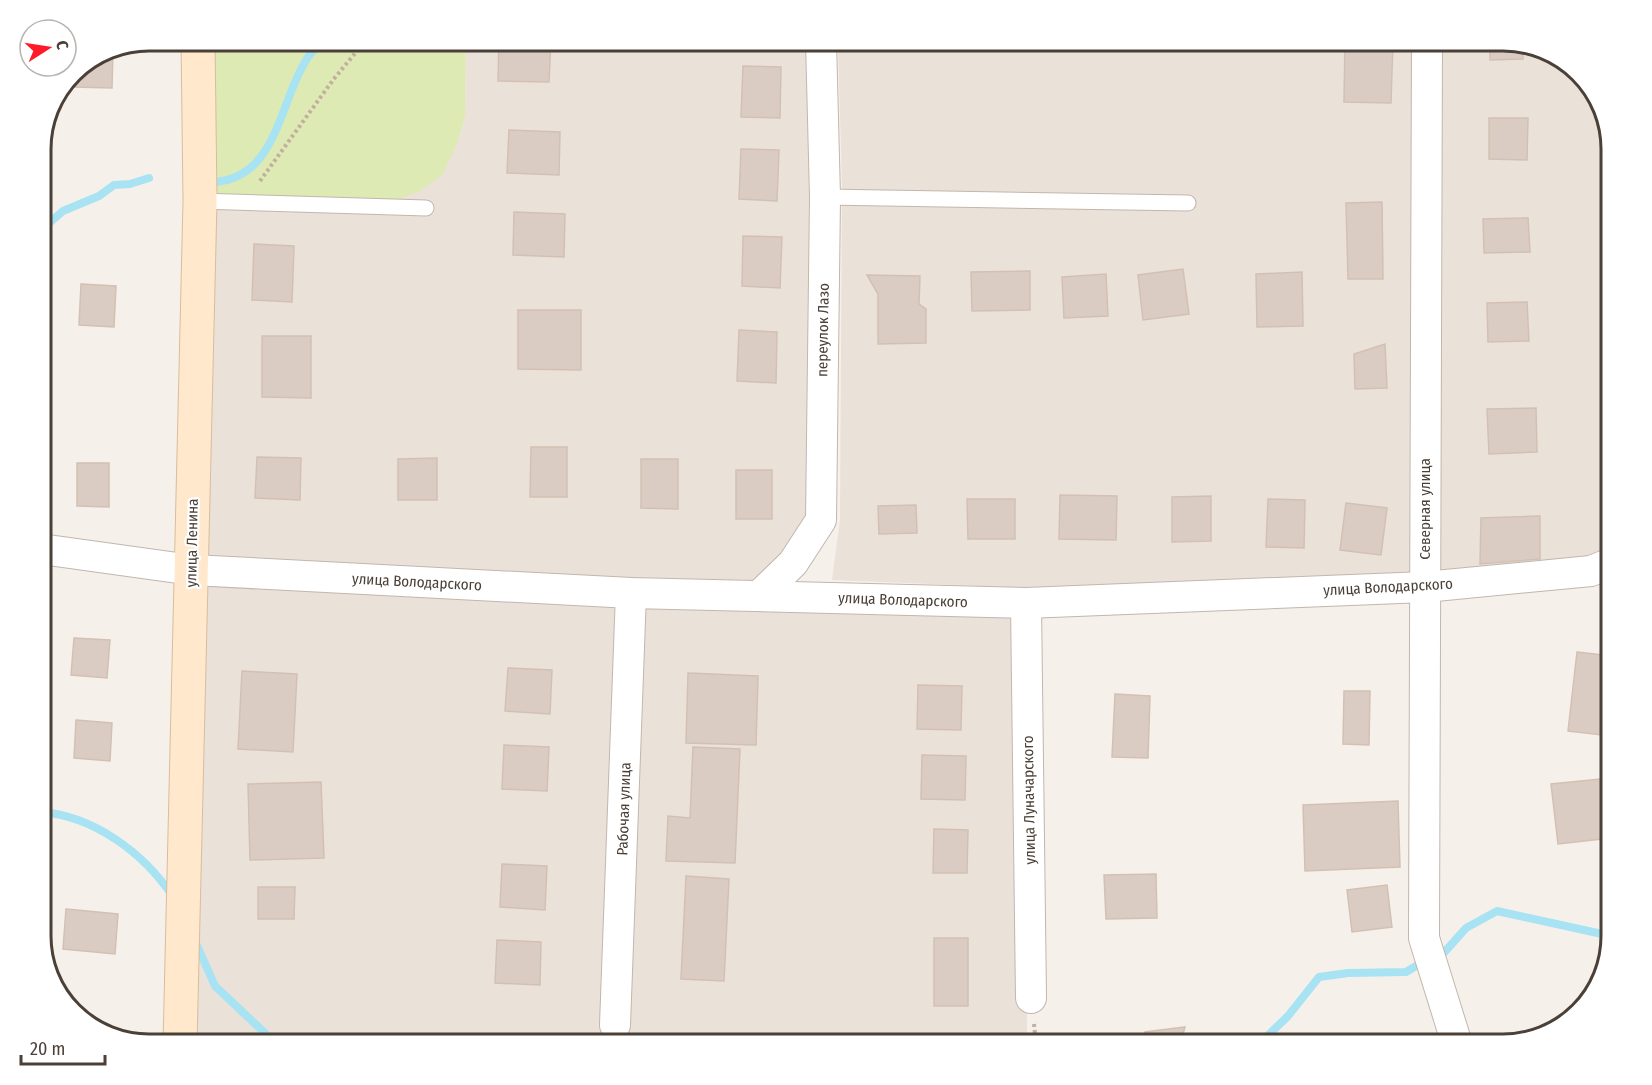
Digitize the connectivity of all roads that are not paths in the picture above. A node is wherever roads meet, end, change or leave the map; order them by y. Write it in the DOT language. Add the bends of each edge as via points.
graph roads {
  1 [pos="199,51"];
  2 [pos="820,51"];
  3 [pos="1427,51"];
  4 [pos="825,197"];
  5 [pos="215,201"];
  6 [pos="1188,203"];
  7 [pos="426,208"];
  8 [pos="51,550"];
  9 [pos="1601,567"];
  10 [pos="192,570"];
  11 [pos="1425,587"];
  12 [pos="631,593"];
  13 [pos="759,596"];
  14 [pos="1026,603"];
  15 [pos="1031,998"];
  16 [pos="615,1025"];
  17 [pos="180,1034"];
  18 [pos="1454,1034"];
  1 -- 5 [label="main road, улица Ленина"];
  2 -- 4 [label="street, переулок Лазо"];
  3 -- 11 [label="street, Северная улица"];
  4 -- 6 [label="lane"];
  4 -- 13 [label="street, переулок Лазо" via="821,520 794,563"];
  5 -- 7 [label="lane"];
  5 -- 10 [label="main road, улица Ленина"];
  8 -- 10 [label="street, улица Володарского"];
  9 -- 11 [label="street, улица Володарского"];
  10 -- 12 [label="street, улица Володарского"];
  10 -- 17 [label="main road, улица Ленина"];
  11 -- 14 [label="street, улица Володарского"];
  11 -- 18 [label="street, Северная улица" via="1424,938"];
  12 -- 13 [label="street, улица Володарского"];
  12 -- 16 [label="street, Рабочая улица"];
  13 -- 14 [label="street, улица Володарского"];
  14 -- 15 [label="street, улица Луначарского"];
}
